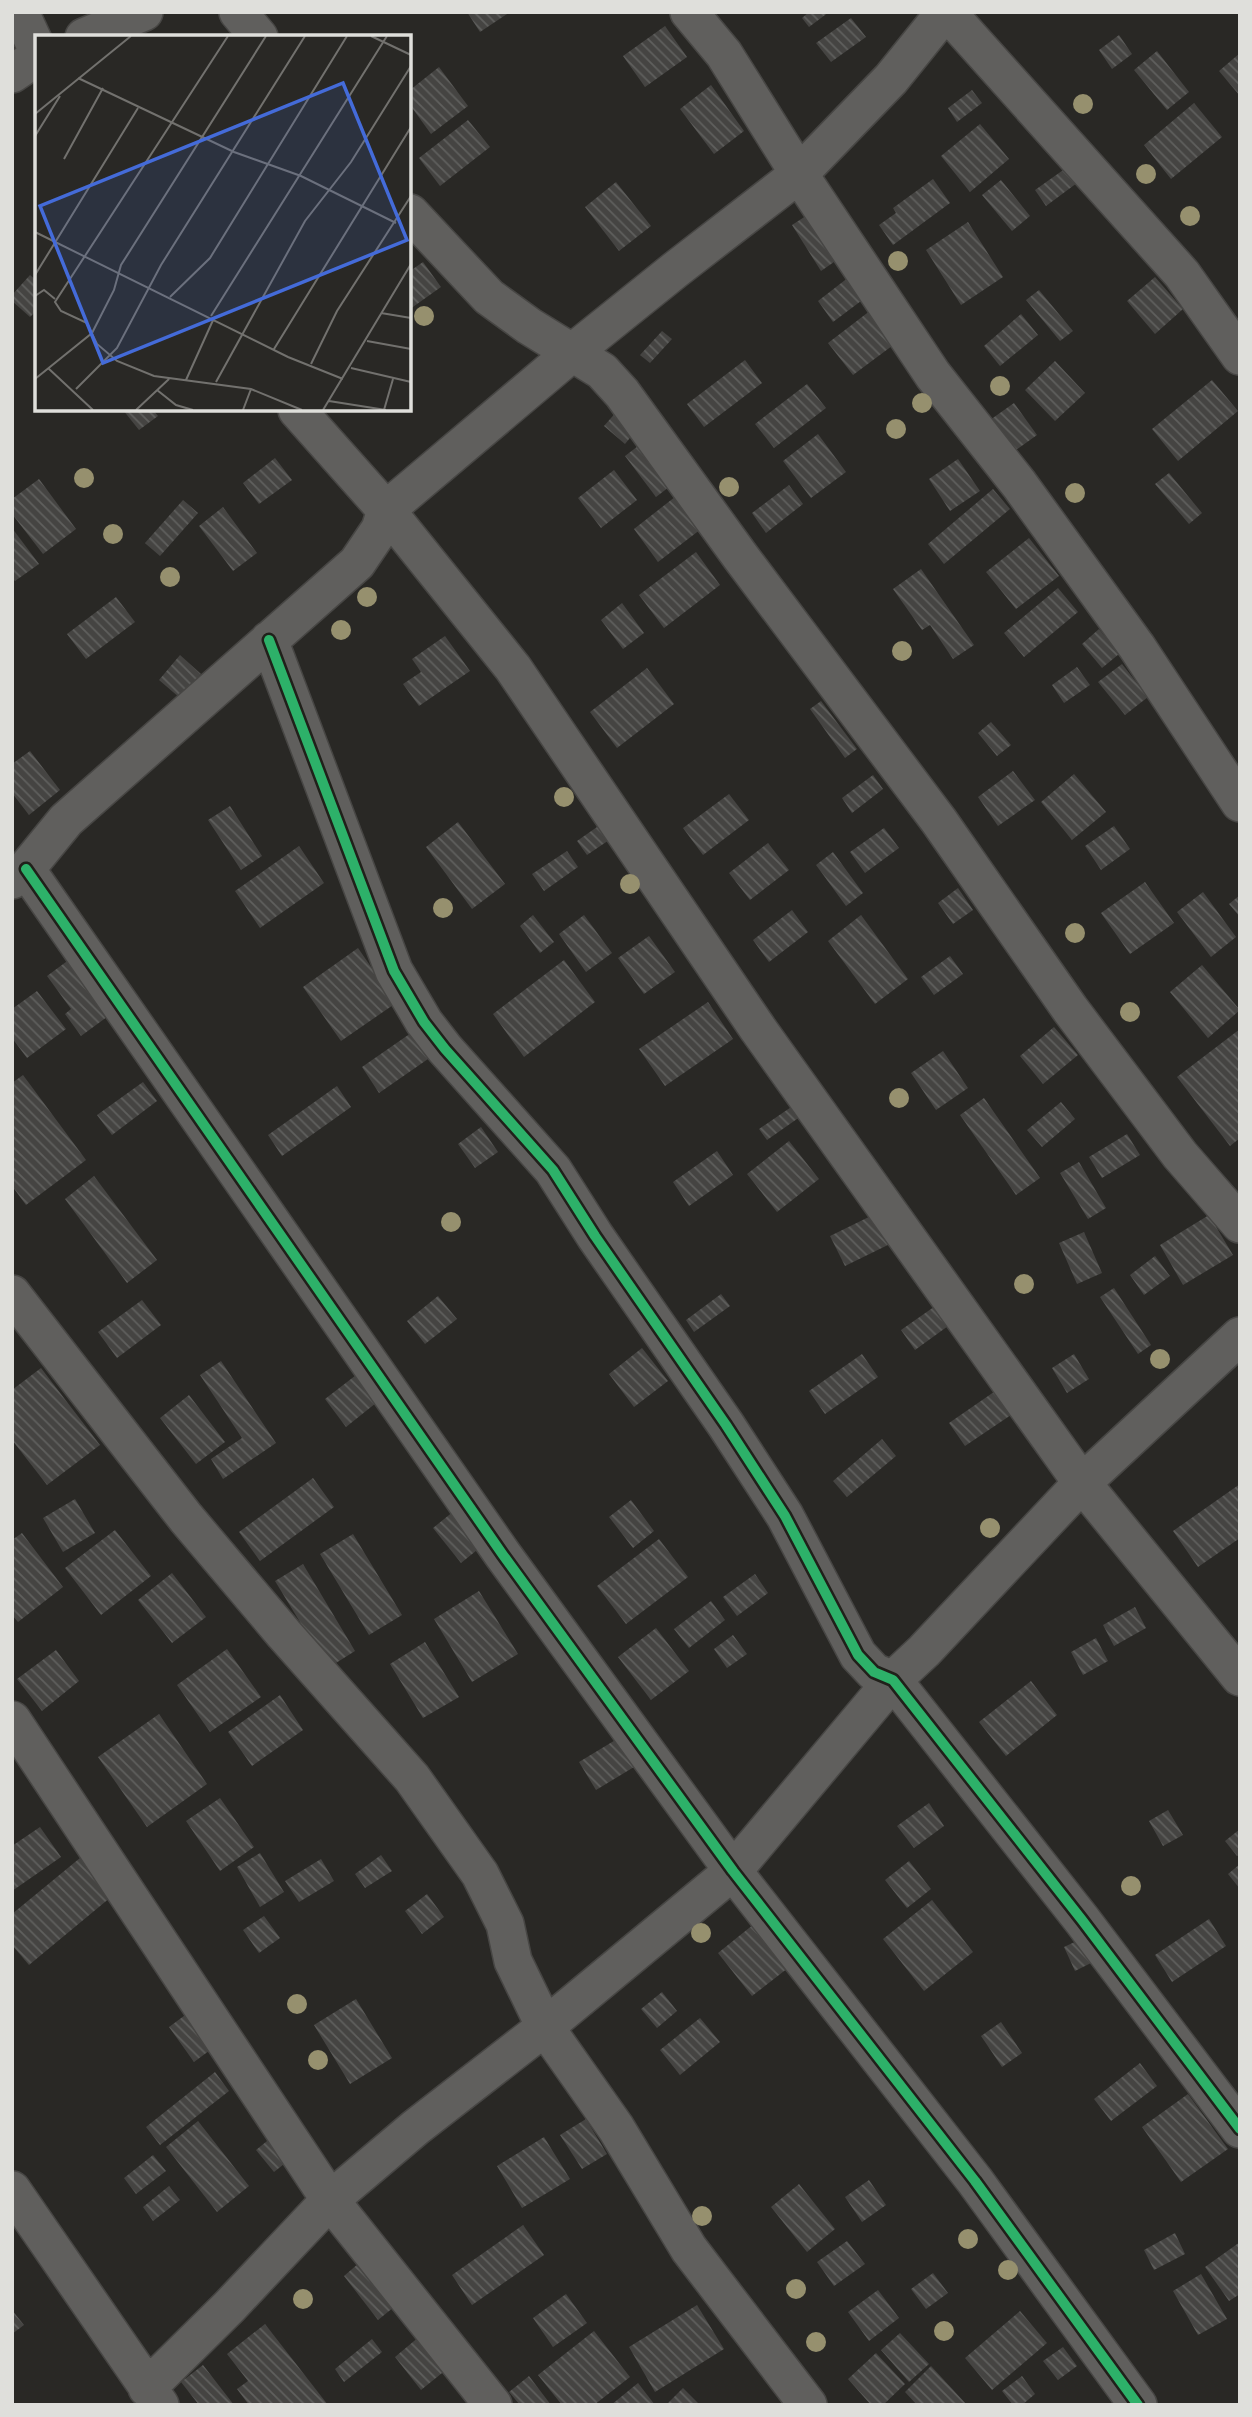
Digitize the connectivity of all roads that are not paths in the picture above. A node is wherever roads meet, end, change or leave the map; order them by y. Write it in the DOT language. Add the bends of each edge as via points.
graph roads {
  1 [pos="20,12"];
  2 [pos="144,12"];
  3 [pos="238,12"];
  4 [pos="689,12"];
  5 [pos="946,12"];
  6 [pos="89,35"];
  7 [pos="257,35"];
  8 [pos="35,45"];
  9 [pos="35,58"];
  10 [pos="12,74"];
  11 [pos="799,174"];
  12 [pos="411,214"];
  13 [pos="573,352"];
  14 [pos="1240,356"];
  15 [pos="298,411"];
  16 [pos="386,510"];
  17 [pos="269,640"];
  18 [pos="1240,803"];
  19 [pos="19,874"];
  20 [pos="1240,1224"];
  21 [pos="12,1294"];
  22 [pos="1240,1336"];
  23 [pos="1082,1483"];
  24 [pos="1240,1677"];
  25 [pos="893,1680"];
  26 [pos="12,1720"];
  27 [pos="733,1871"];
  28 [pos="545,2027"];
  29 [pos="1240,2129"];
  30 [pos="12,2190"];
  31 [pos="330,2200"];
  32 [pos="154,2396"];
  33 [pos="493,2405"];
  34 [pos="808,2405"];
  35 [pos="1138,2405"];
  1 -- 8 [label="street"];
  2 -- 6 [label="street"];
  3 -- 7 [label="street"];
  4 -- 11 [label="street" via="724,54"];
  5 -- 11 [label="street" via="891,79"];
  5 -- 14 [label="street" via="1182,274"];
  9 -- 10 [label="street"];
  11 -- 13 [label="street"];
  11 -- 18 [label="street" via="933,375 1137,647"];
  12 -- 13 [label="street" via="489,297"];
  13 -- 16 [label="street"];
  13 -- 20 [label="street" via="603,371 622,393 939,821 1070,1009 1180,1155"];
  15 -- 16 [label="street"];
  16 -- 17 [label="street" via="380,529 357,563"];
  16 -- 23 [label="street" via="513,668 758,1029"];
  17 -- 19 [label="street" via="66,820"];
  17 -- 25 [label="street" via="394,971 424,1022 553,1170 785,1516 858,1655 874,1672"];
  19 -- 27 [label="street"];
  21 -- 28 [label="street" via="186,1518 412,1778 480,1874 505,1924 513,1961"];
  22 -- 23 [label="street"];
  23 -- 24 [label="street"];
  23 -- 25 [label="street"];
  25 -- 27 [label="street"];
  25 -- 29 [label="street"];
  26 -- 31 [label="street"];
  27 -- 28 [label="street"];
  27 -- 35 [label="street" via="975,2181"];
  28 -- 31 [label="street"];
  28 -- 34 [label="street" via="615,2128 689,2249"];
  30 -- 32 [label="street"];
  31 -- 32 [label="street" via="229,2307"];
  31 -- 33 [label="street"];
}
